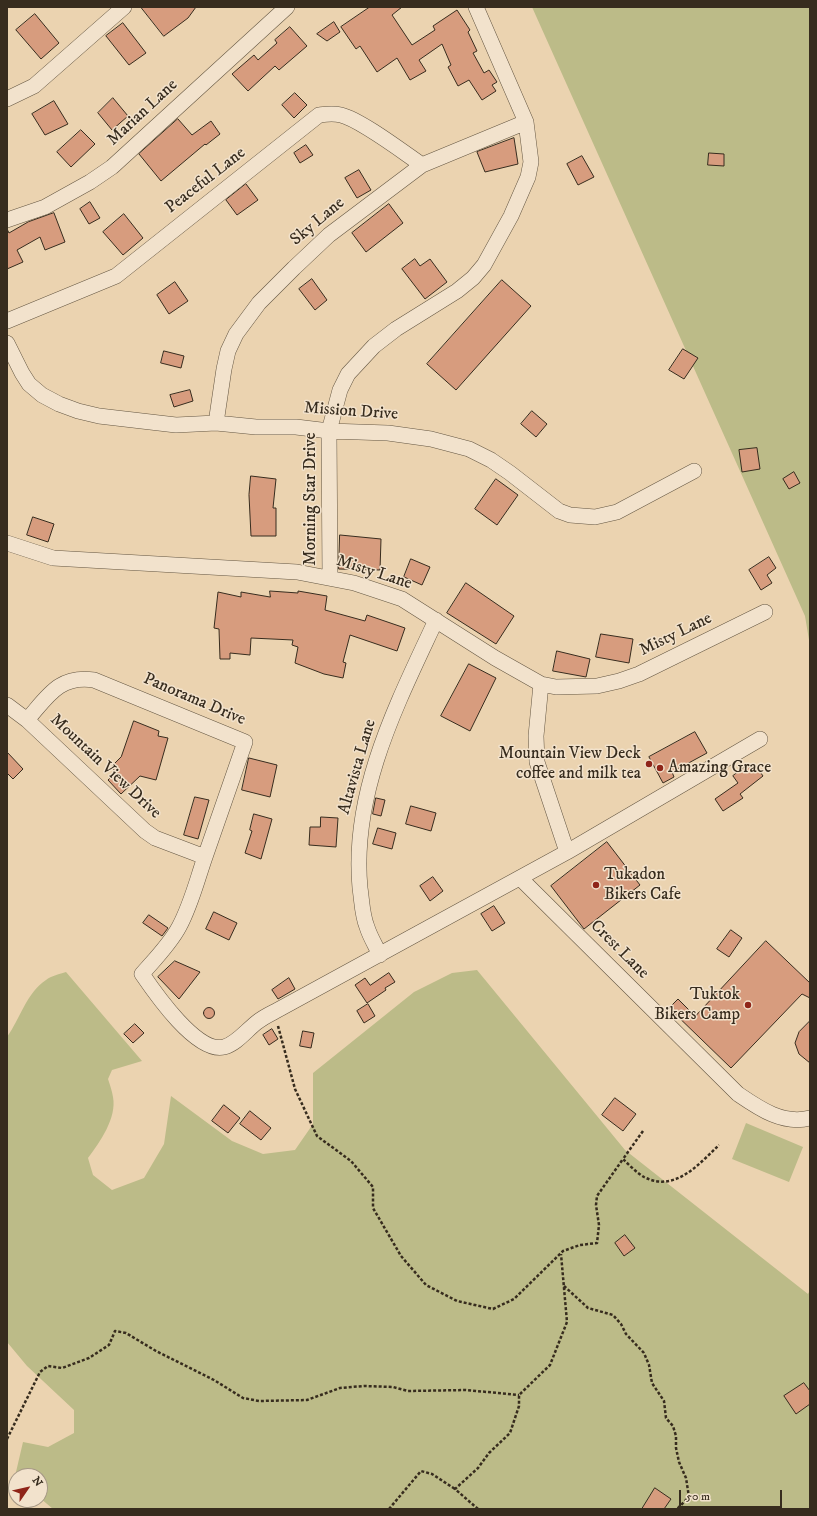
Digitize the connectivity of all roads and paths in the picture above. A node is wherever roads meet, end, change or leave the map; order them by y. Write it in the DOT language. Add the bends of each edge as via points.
graph roads {
  1 [pos="124,7"];
  2 [pos="287,7"];
  3 [pos="476,7"];
  4 [pos="7,99"];
  5 [pos="526,122"];
  6 [pos="422,165"];
  7 [pos="7,220"];
  8 [pos="7,321"];
  9 [pos="7,343"];
  10 [pos="216,423"];
  11 [pos="329,431"];
  12 [pos="694,471"];
  13 [pos="7,543"];
  14 [pos="330,578"];
  15 [pos="765,612"];
  16 [pos="436,620"];
  17 [pos="541,684"];
  18 [pos="7,705"];
  19 [pos="27,720"];
  20 [pos="760,739"];
  21 [pos="567,852"];
  22 [pos="205,857"];
  23 [pos="520,878"];
  24 [pos="380,954"];
  25 [pos="274,1012"];
  26 [pos="810,1118"];
  27 [pos="642,1131"];
  28 [pos="719,1145"];
  29 [pos="622,1159"];
  30 [pos="561,1254"];
  31 [pos="564,1286"];
  32 [pos="519,1395"];
  33 [pos="8,1433"];
  34 [pos="7,1439"];
  35 [pos="455,1489"];
  36 [pos="389,1509"];
  37 [pos="478,1509"];
  38 [pos="677,1509"];
  1 -- 4 [label="street" via="34,86"];
  2 -- 7 [label="street, Marian Lane" via="112,167 45,207"];
  3 -- 5 [label="street, Morning Star Drive"];
  5 -- 6 [label="street, Sky Lane"];
  5 -- 11 [label="street, Morning Star Drive" via="531,162 528,177 511,216 484,265 457,291 396,329 360,359 340,390"];
  6 -- 8 [label="street, Peaceful Lane" via="365,127 342,115 319,115 116,276"];
  6 -- 10 [label="street, Sky Lane" via="329,235 248,316 228,351"];
  9 -- 10 [label="street, Mission Drive" via="29,384 59,404 99,416 176,426"];
  10 -- 11 [label="street, Mission Drive"];
  11 -- 12 [label="street, Mission Drive" via="388,433 431,439 469,449 510,473 559,511 570,515 595,517 617,512"];
  11 -- 14 [label="street, Morning Star Drive"];
  13 -- 14 [label="street, Misty Lane" via="53,558 297,572"];
  14 -- 16 [label="street, Misty Lane" via="354,583 402,600"];
  15 -- 17 [label="street, Misty Lane" via="639,674 619,681 575,688"];
  16 -- 17 [label="street, Misty Lane"];
  16 -- 24 [label="street, Altavista Lane" via="382,742 361,822 359,856 362,907 367,927"];
  17 -- 21 [label="street" via="536,736 537,762"];
  18 -- 19 [label="street, Mountain View Drive"];
  19 -- 22 [label="street, Mountain View Drive" via="144,831 154,838"];
  19 -- 22 [label="street, Panorama Drive" via="57,687 66,681 84,678 245,742"];
  20 -- 21 [label="street"];
  21 -- 23 [label="street"];
  22 -- 25 [label="street" via="179,927 158,957 142,974 167,1008 204,1044 215,1048 233,1042"];
  23 -- 24 [label="street"];
  23 -- 26 [label="street, Crest Lane" via="738,1094 778,1117 794,1120"];
  24 -- 25 [label="street"];
  25 -- 30 [label="path" via="295,1089 317,1136 351,1161 373,1188 373,1208 382,1225 401,1256 426,1285 457,1301 493,1309 514,1299"];
  27 -- 29 [label="path"];
  28 -- 29 [label="path" via="679,1179 666,1182 656,1182 643,1177"];
  29 -- 30 [label="path" via="597,1196 597,1243 580,1245"];
  30 -- 31 [label="path"];
  31 -- 32 [label="path" via="567,1322 560,1342 550,1365"];
  31 -- 38 [label="path" via="588,1308 613,1315 644,1353 652,1383 664,1401 666,1418 673,1426 679,1462 686,1478 689,1498"];
  32 -- 33 [label="path" via="466,1390 408,1391 392,1387 364,1386 340,1388 307,1400 259,1401 243,1398 126,1333 115,1331 109,1345 89,1358 62,1368 48,1366 40,1372 34,1380 27,1402"];
  32 -- 35 [label="path" via="519,1406 510,1433"];
  33 -- 34 [label="path"];
  35 -- 36 [label="path" via="432,1474 421,1471"];
  35 -- 37 [label="path"];
}
